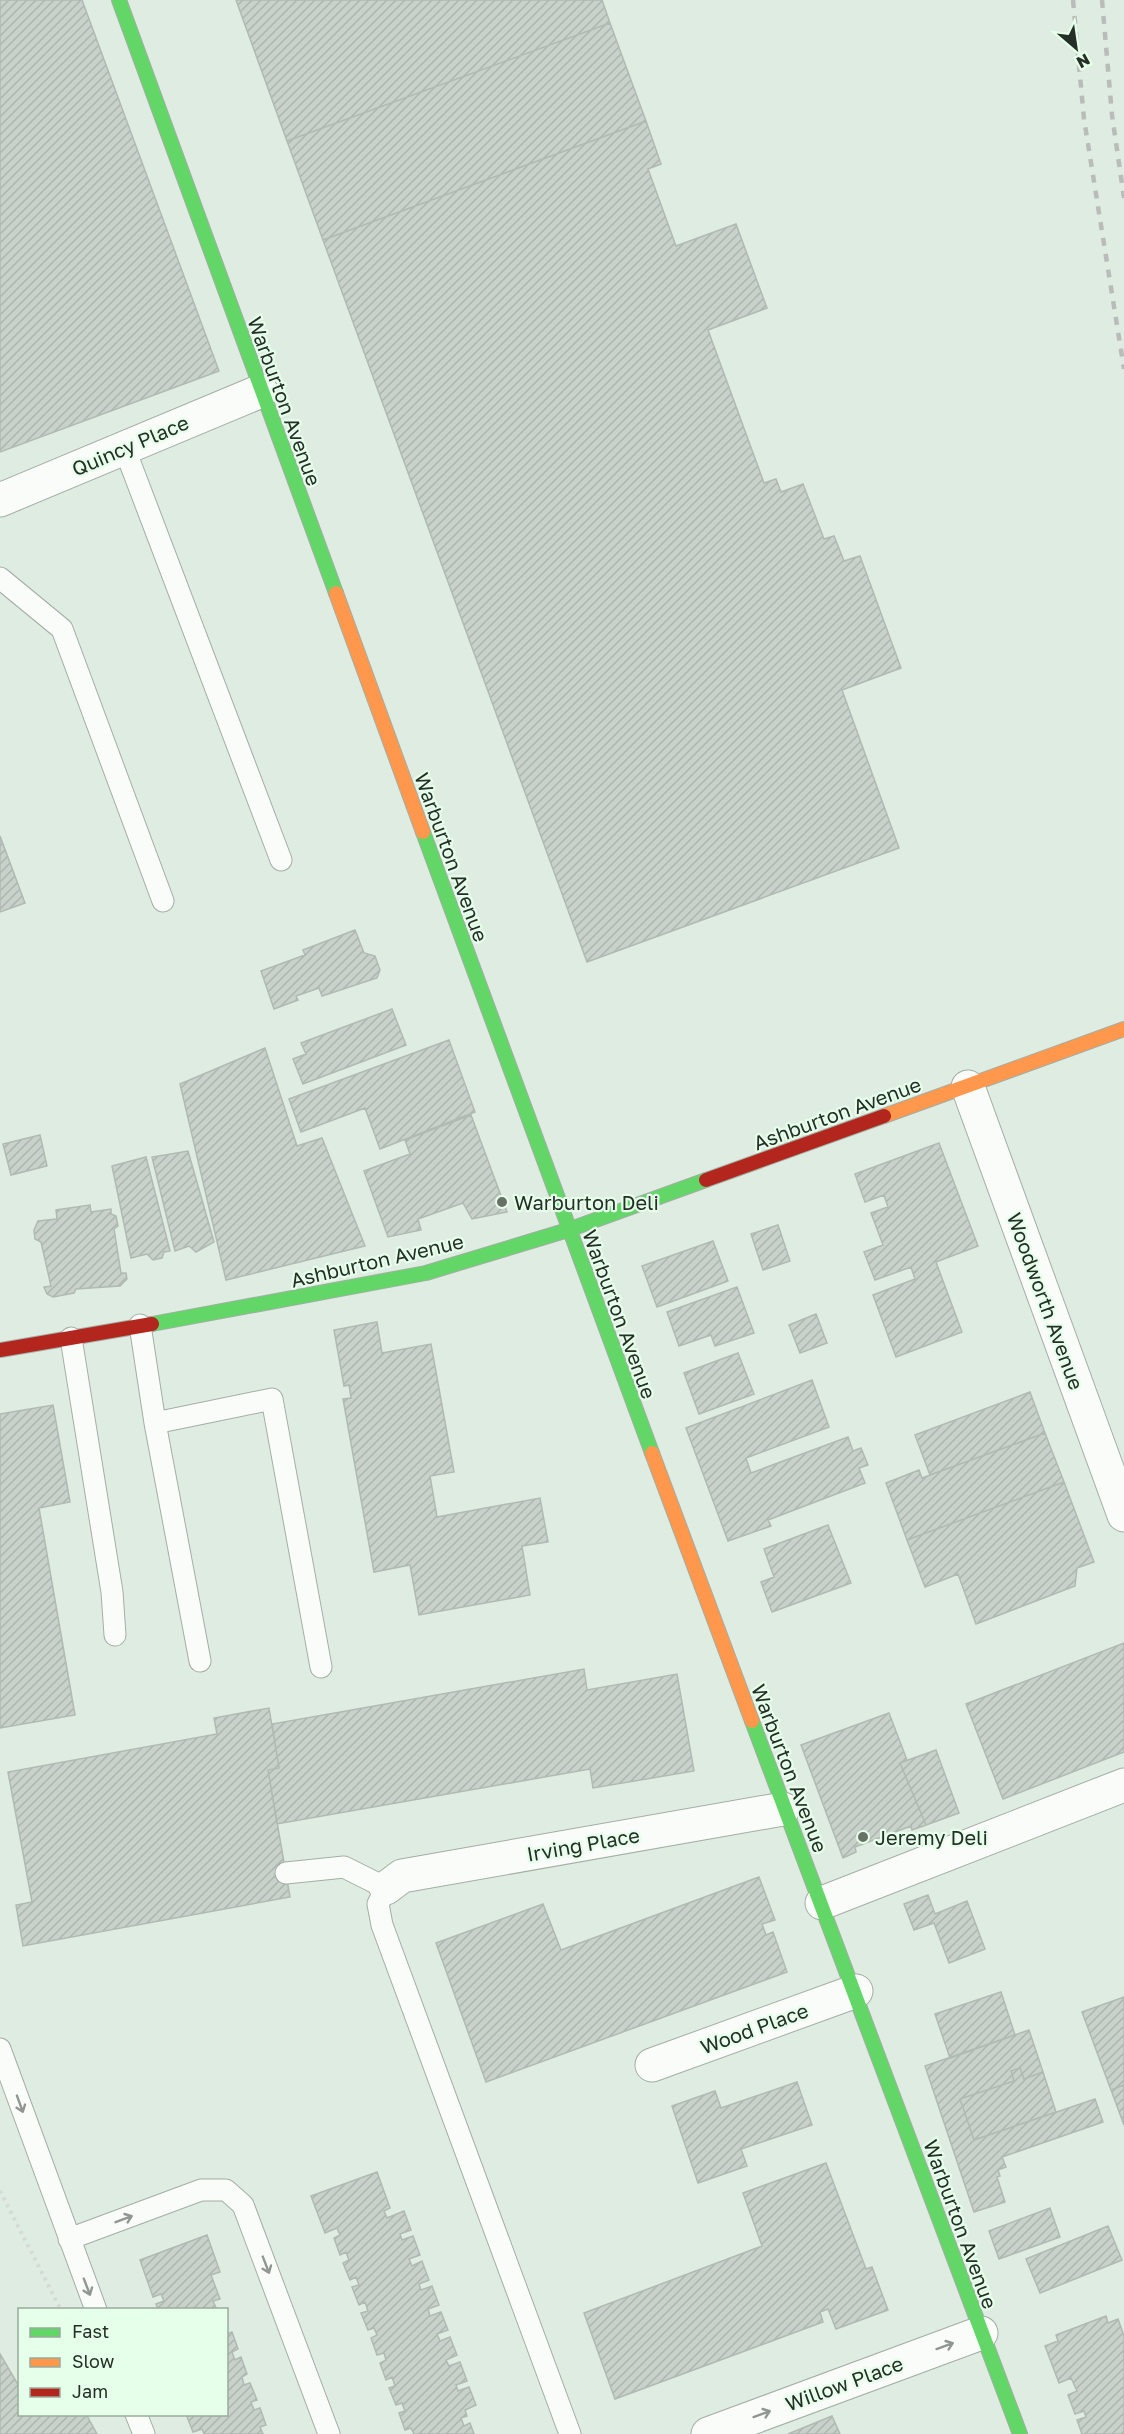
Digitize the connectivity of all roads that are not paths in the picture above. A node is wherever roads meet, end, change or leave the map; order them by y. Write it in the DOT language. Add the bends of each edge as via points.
graph roads {
  1 [pos="119,0"];
  2 [pos="261,391"];
  3 [pos="124,447"];
  4 [pos="0,500"];
  5 [pos="0,578"];
  6 [pos="281,860"];
  7 [pos="163,901"];
  8 [pos="1124,1029"];
  9 [pos="968,1087"];
  10 [pos="568,1230"];
  11 [pos="140,1325"];
  12 [pos="71,1338"];
  13 [pos="0,1350"];
  14 [pos="155,1423"];
  15 [pos="1124,1515"];
  16 [pos="115,1635"];
  17 [pos="200,1661"];
  18 [pos="321,1667"];
  19 [pos="1124,1785"];
  20 [pos="783,1809"];
  21 [pos="286,1873"];
  22 [pos="386,1888"];
  23 [pos="822,1903"];
  24 [pos="856,1991"];
  25 [pos="0,2049"];
  26 [pos="652,2065"];
  27 [pos="69,2239"];
  28 [pos="95,2308"];
  29 [pos="981,2333"];
  30 [pos="136,2416"];
  31 [pos="144,2434"];
  32 [pos="329,2434"];
  33 [pos="570,2434"];
  34 [pos="708,2434"];
  35 [pos="1020,2434"];
  1 -- 2 [label="street, Warburton Avenue"];
  2 -- 3 [label="street, Quincy Place"];
  2 -- 10 [label="street, Warburton Avenue"];
  3 -- 4 [label="street, Quincy Place"];
  3 -- 6 [label="lane"];
  5 -- 7 [label="lane" via="62,629"];
  8 -- 9 [label="street, Ashburton Avenue"];
  9 -- 10 [label="street, Ashburton Avenue"];
  9 -- 15 [label="street, Woodworth Avenue"];
  10 -- 11 [label="street, Ashburton Avenue" via="416,1275"];
  10 -- 20 [label="street, Warburton Avenue"];
  11 -- 12 [label="street, Ashburton Avenue"];
  11 -- 14 [label="lane"];
  12 -- 13 [label="street, Ashburton Avenue"];
  12 -- 16 [label="lane" via="112,1592"];
  14 -- 17 [label="lane"];
  14 -- 18 [label="lane" via="272,1399"];
  19 -- 23 [label="street"];
  20 -- 22 [label="street, Irving Place" via="402,1876"];
  20 -- 23 [label="street, Warburton Avenue"];
  21 -- 22 [label="lane" via="344,1867"];
  22 -- 33 [label="lane" via="378,1904 382,1925"];
  23 -- 24 [label="street, Warburton Avenue"];
  24 -- 26 [label="street, Wood Place"];
  24 -- 29 [label="street, Warburton Avenue"];
  25 -- 27 [label="lane, one-way"];
  27 -- 28 [label="lane, one-way"];
  27 -- 32 [label="lane, one-way" via="201,2190 226,2190 243,2205"];
  34 -- 29 [label="street, Willow Place, one-way"];
  29 -- 35 [label="street, Warburton Avenue"];
  30 -- 31 [label="lane"];
}
